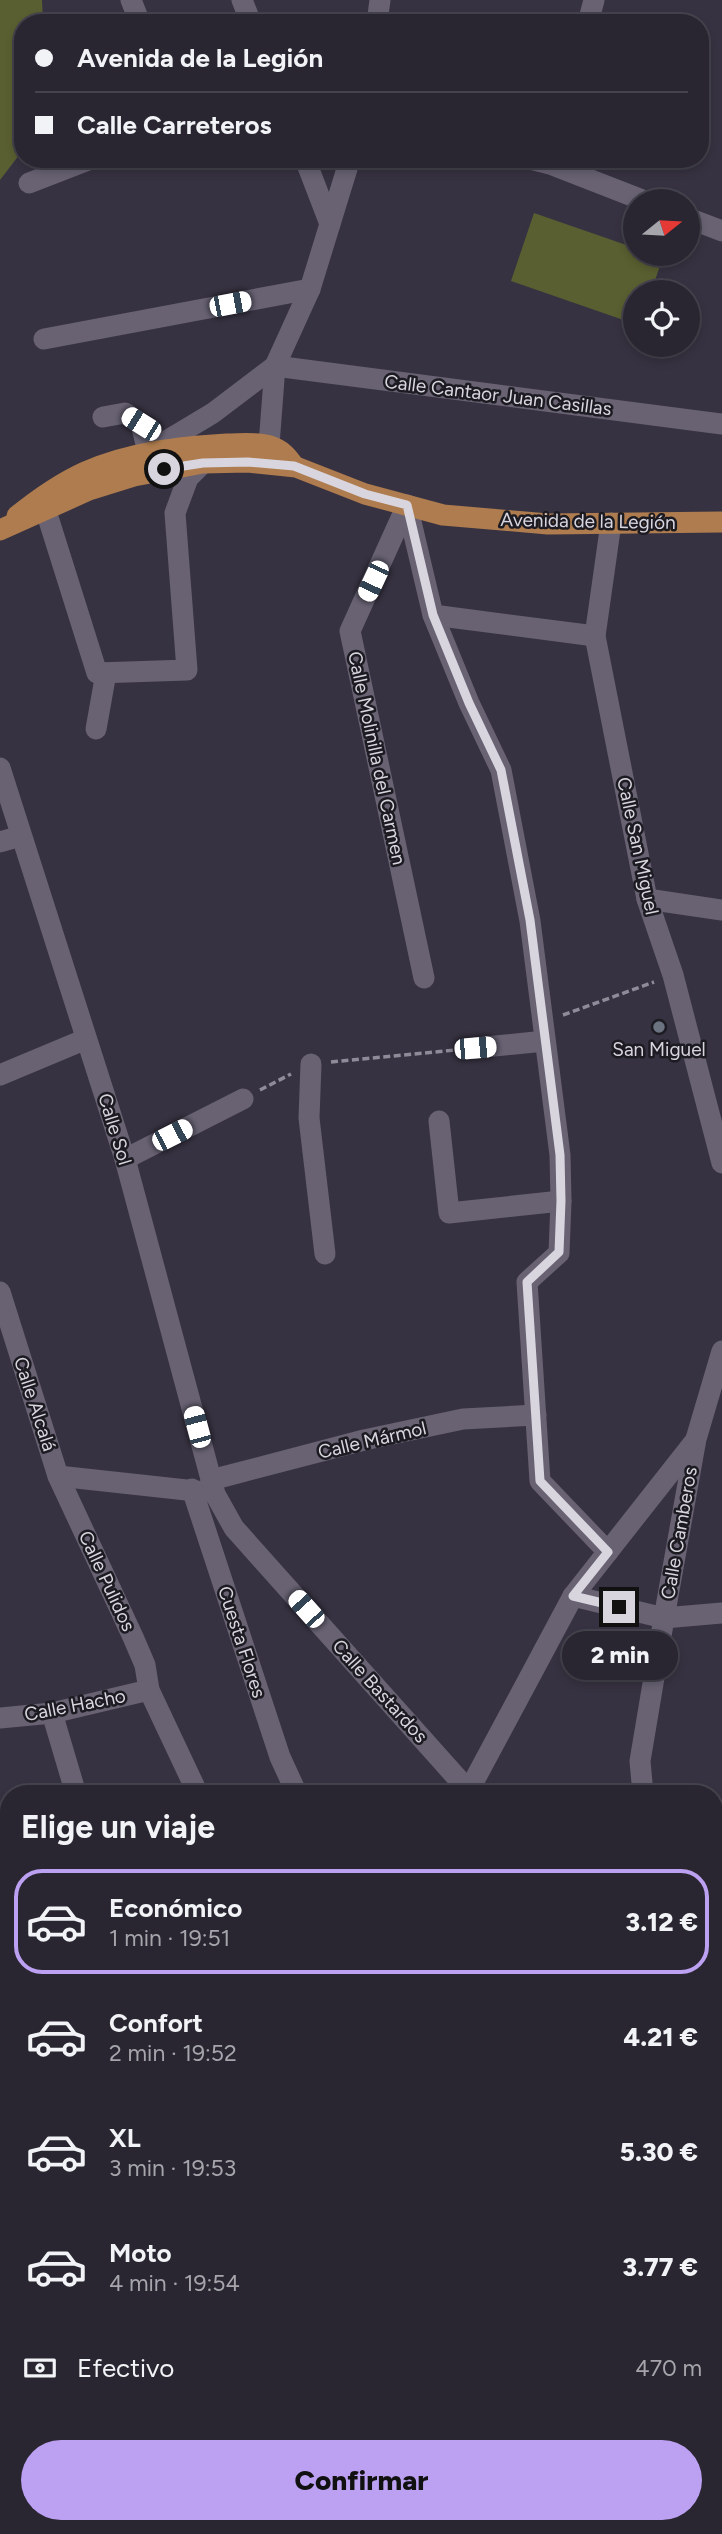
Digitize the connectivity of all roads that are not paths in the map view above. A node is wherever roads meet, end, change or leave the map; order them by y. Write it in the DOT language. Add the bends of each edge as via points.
graph roads {
  1 [pos="68,168"];
  2 [pos="308,168"];
  3 [pos="347,168"];
  4 [pos="562,168"];
  5 [pos="29,183"];
  6 [pos="623,192"];
  7 [pos="330,223"];
  8 [pos="700,223"];
  9 [pos="722,232"];
  10 [pos="310,289"];
  11 [pos="44,339"];
  12 [pos="275,366"];
  13 [pos="103,417"];
  14 [pos="722,424"];
  15 [pos="269,445"];
  16 [pos="148,452"];
  17 [pos="208,463"];
  18 [pos="294,466"];
  19 [pos="407,505"];
  20 [pos="46,511"];
  21 [pos="722,522"];
  22 [pos="611,523"];
  23 [pos="0,530"];
  24 [pos="433,615"];
  25 [pos="595,636"];
  26 [pos="106,673"];
  27 [pos="96,729"];
  28 [pos="0,768"];
  29 [pos="21,836"];
  30 [pos="0,842"];
  31 [pos="647,899"];
  32 [pos="722,910"];
  33 [pos="424,978"];
  34 [pos="544,1032"];
  35 [pos="86,1039"];
  36 [pos="475,1048"];
  37 [pos="311,1064"];
  38 [pos="0,1075"];
  39 [pos="243,1099"];
  40 [pos="439,1121"];
  41 [pos="125,1159"];
  42 [pos="722,1163"];
  43 [pos="561,1201"];
  44 [pos="326,1254"];
  45 [pos="0,1292"];
  46 [pos="722,1351"];
  47 [pos="536,1415"];
  48 [pos="696,1439"];
  49 [pos="58,1476"];
  50 [pos="213,1487"];
  51 [pos="192,1489"];
  52 [pos="608,1552"];
  53 [pos="573,1596"];
  54 [pos="722,1613"];
  55 [pos="664,1618"];
  56 [pos="149,1690"];
  57 [pos="52,1713"];
  58 [pos="0,1718"];
  59 [pos="73,1785"];
  60 [pos="194,1785"];
  61 [pos="293,1785"];
  62 [pos="462,1785"];
  63 [pos="472,1785"];
  64 [pos="642,1785"];
  1 -- 5 [label="street"];
  2 -- 7 [label="street"];
  3 -- 7 [label="street"];
  4 -- 6 [label="street"];
  7 -- 10 [label="street"];
  8 -- 9 [label="street"];
  10 -- 11 [label="street"];
  10 -- 12 [label="street"];
  12 -- 14 [label="street, Calle Cantaor Juan Casillas"];
  12 -- 15 [label="street"];
  12 -- 16 [label="street" via="213,413"];
  13 -- 16 [label="street" via="125,413 141,424"];
  15 -- 16 [label="main road, Avenida de la Legión"];
  15 -- 17 [label="street, Avenida de la Legión" via="244,454 223,453"];
  15 -- 18 [label="main road, Avenida de la Legión" via="285,453"];
  16 -- 23 [label="main road, Avenida de la Legión" via="83,473 41,497"];
  17 -- 18 [label="main road, Avenida de la Legión"];
  17 -- 20 [label="main road, Avenida de la Legión" via="134,476 89,490"];
  17 -- 26 [label="street" via="187,478 175,513 187,670"];
  18 -- 19 [label="main road, Avenida de la Legión"];
  19 -- 22 [label="main road, Avenida de la Legión" via="443,515 548,524"];
  19 -- 24 [label="street"];
  19 -- 33 [label="street, Calle Molinilla del Carmen" via="350,631"];
  20 -- 23 [label="main road, Avenida de la Legión"];
  20 -- 26 [label="street" via="97,673"];
  21 -- 22 [label="main road, Avenida de la Legión"];
  22 -- 25 [label="street, Calle San Miguel"];
  24 -- 25 [label="street"];
  24 -- 34 [label="street" via="501,770 530,920"];
  25 -- 31 [label="street, Calle San Miguel"];
  26 -- 27 [label="street"];
  28 -- 29 [label="street, Calle Sol"];
  29 -- 30 [label="street"];
  29 -- 35 [label="street, Calle Sol"];
  31 -- 32 [label="street"];
  31 -- 42 [label="street, Calle San Miguel" via="673,975"];
  34 -- 36 [label="street"];
  34 -- 43 [label="street" via="560,1155"];
  35 -- 38 [label="street"];
  35 -- 41 [label="street, Calle Sol"];
  37 -- 44 [label="street" via="309,1118"];
  39 -- 41 [label="street"];
  40 -- 43 [label="street" via="449,1213"];
  41 -- 50 [label="street, Calle Sol"];
  43 -- 47 [label="street" via="559,1252 527,1282"];
  45 -- 49 [label="street, Calle Alcalá"];
  46 -- 48 [label="street"];
  47 -- 50 [label="street, Calle Mármol" via="464,1419 364,1440"];
  47 -- 52 [label="street" via="540,1481"];
  48 -- 52 [label="street"];
  48 -- 55 [label="street, Calle Camberos"];
  49 -- 51 [label="street"];
  49 -- 56 [label="street, Calle Pulidos" via="145,1665"];
  50 -- 51 [label="street"];
  50 -- 62 [label="street, Calle Bastardos" via="234,1528"];
  51 -- 61 [label="street, Cuesta Flores"];
  52 -- 53 [label="street"];
  53 -- 55 [label="street"];
  53 -- 63 [label="street"];
  54 -- 55 [label="street"];
  55 -- 64 [label="street, Calle Camberos" via="640,1761"];
  56 -- 57 [label="street, Calle Hacho"];
  56 -- 60 [label="street, Calle Pulidos"];
  57 -- 58 [label="street, Calle Hacho"];
  57 -- 59 [label="street"];
}
